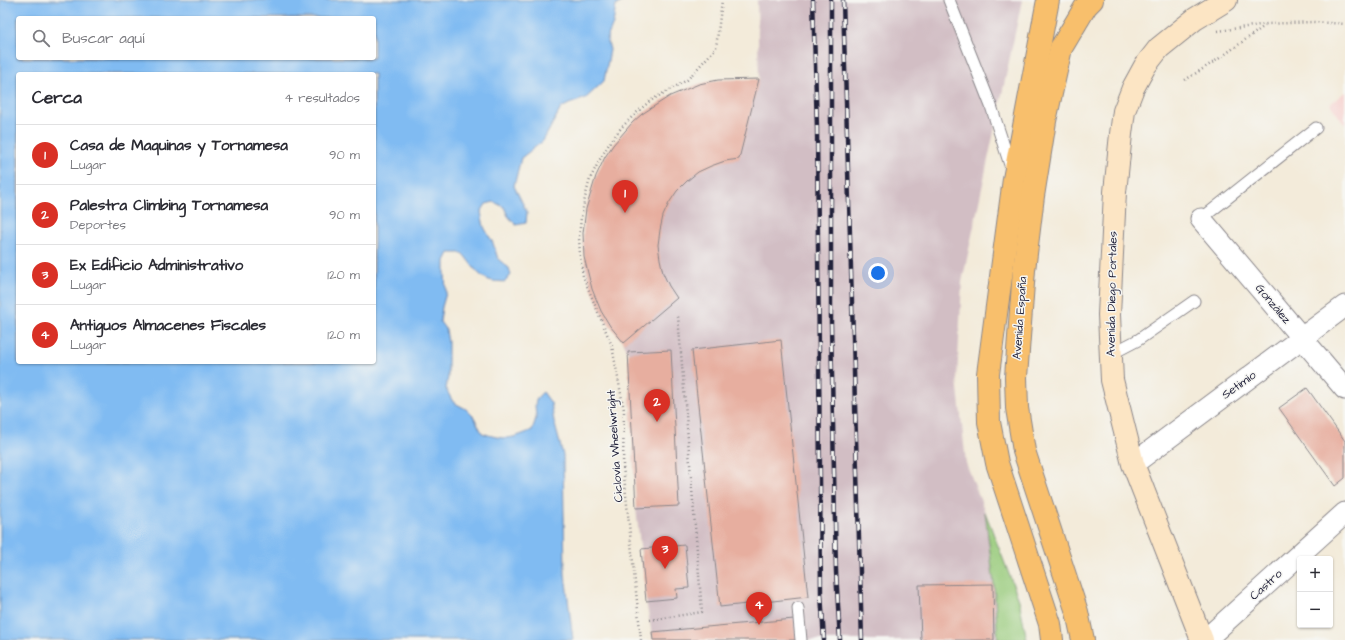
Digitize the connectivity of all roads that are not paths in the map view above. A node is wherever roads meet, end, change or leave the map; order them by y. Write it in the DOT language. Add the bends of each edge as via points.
graph roads {
  1 [pos="949,0"];
  2 [pos="1048,0"];
  3 [pos="1092,0"];
  4 [pos="1226,0"];
  5 [pos="1316,128"];
  6 [pos="1014,180"];
  7 [pos="1201,219"];
  8 [pos="1194,301"];
  9 [pos="1345,306"];
  10 [pos="1303,338"];
  11 [pos="1111,354"];
  12 [pos="1345,389"];
  13 [pos="1133,464"];
  14 [pos="1345,513"];
  15 [pos="798,608"];
  16 [pos="801,640"];
  17 [pos="1052,640"];
  18 [pos="1083,640"];
  19 [pos="1204,640"];
  1 -- 6 [label="lane" via="991,106"];
  2 -- 6 [label="main road, Avenida España"];
  3 -- 18 [label="main road, Avenida España" via="1061,48 1045,122 1024,270 1016,377 1017,408 1024,451 1077,612"];
  4 -- 11 [label="main road, Avenida Diego Portales" via="1195,19 1158,48 1133,88 1124,111 1115,192 1109,315"];
  5 -- 7 [label="lane"];
  6 -- 17 [label="main road, Avenida España" via="988,374 988,422 996,463 1050,624"];
  7 -- 10 [label="street, González"];
  8 -- 11 [label="lane" via="1138,340"];
  9 -- 10 [label="street, Setimio"];
  10 -- 12 [label="street, González"];
  10 -- 13 [label="street, Setimio"];
  11 -- 13 [label="main road, Avenida Diego Portales" via="1112,380"];
  13 -- 19 [label="main road, Avenida Diego Portales"];
  14 -- 19 [label="street, Castro"];
  15 -- 16 [label="lane"];
}
